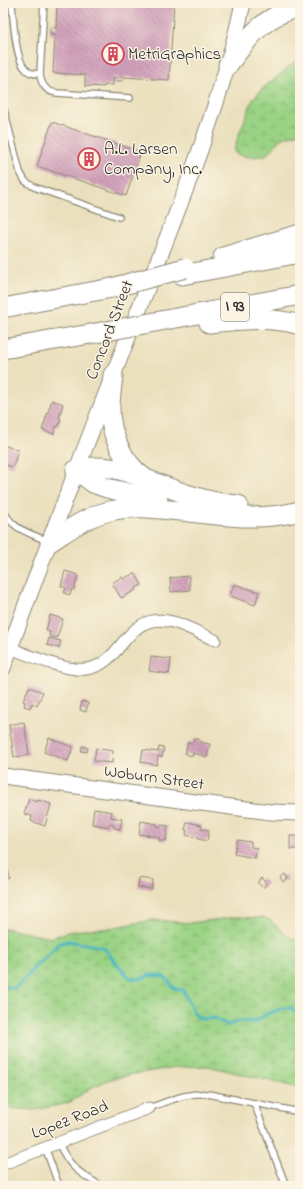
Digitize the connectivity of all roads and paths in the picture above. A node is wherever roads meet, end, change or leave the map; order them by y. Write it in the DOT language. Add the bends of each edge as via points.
graph roads {
  1 [pos="12,3"];
  2 [pos="44,3"];
  3 [pos="243,3"];
  4 [pos="300,7"];
  5 [pos="228,64"];
  6 [pos="40,74"];
  7 [pos="130,98"];
  8 [pos="3,106"];
  9 [pos="119,216"];
  10 [pos="300,234"];
  11 [pos="300,253"];
  12 [pos="184,271"];
  13 [pos="300,295"];
  14 [pos="3,308"];
  15 [pos="170,323"];
  16 [pos="300,325"];
  17 [pos="3,349"];
  18 [pos="113,375"];
  19 [pos="76,470"];
  20 [pos="144,478"];
  21 [pos="300,498"];
  22 [pos="3,510"];
  23 [pos="300,511"];
  24 [pos="204,513"];
  25 [pos="50,542"];
  26 [pos="215,640"];
  27 [pos="10,648"];
  28 [pos="3,668"];
  29 [pos="3,776"];
  30 [pos="300,813"];
  31 [pos="254,1103"];
  32 [pos="150,1108"];
  33 [pos="300,1112"];
  34 [pos="58,1142"];
  35 [pos="45,1148"];
  36 [pos="3,1164"];
  37 [pos="59,1186"];
  38 [pos="101,1186"];
  39 [pos="286,1186"];
  1 -- 6 [label="lane" via="15,35 22,64 31,73"];
  2 -- 6 [label="lane"];
  3 -- 5 [label="street, Concord Street"];
  4 -- 5 [label="highway" via="283,12 253,33"];
  5 -- 18 [label="street, Concord Street" via="198,156"];
  6 -- 7 [label="lane" via="43,84 54,93"];
  8 -- 9 [label="lane" via="21,175 28,183"];
  10 -- 12 [label="highway"];
  11 -- 12 [label="highway, I 93"];
  12 -- 14 [label="highway, I 93, bridge" via="112,288"];
  13 -- 15 [label="highway, I 93"];
  15 -- 16 [label="highway" via="275,320"];
  15 -- 17 [label="highway, bridge"];
  18 -- 19 [label="street, Concord Street"];
  18 -- 20 [label="highway" via="110,409 114,433 127,459"];
  19 -- 20 [label="highway" via="93,466 120,470"];
  19 -- 24 [label="highway" via="93,483 107,488"];
  19 -- 25 [label="street, Concord Street"];
  20 -- 21 [label="highway" via="187,495 229,504 259,505"];
  22 -- 25 [label="lane" via="14,526"];
  23 -- 24 [label="highway" via="243,518"];
  24 -- 25 [label="highway" via="142,508 114,510 85,520"];
  25 -- 27 [label="street, Concord Street"];
  26 -- 27 [label="street" via="173,622 151,622 132,632 105,662 93,668 79,670"];
  27 -- 28 [label="street, Concord Street"];
  29 -- 30 [label="street, Woburn Street" via="271,812"];
  31 -- 32 [label="lane" via="199,1093 185,1095"];
  31 -- 33 [label="lane"];
  31 -- 39 [label="lane"];
  32 -- 34 [label="street, Lopez Road"];
  34 -- 35 [label="street, Lopez Road"];
  34 -- 38 [label="lane" via="73,1168"];
  35 -- 36 [label="street, Lopez Road"];
  35 -- 37 [label="lane"];
}
